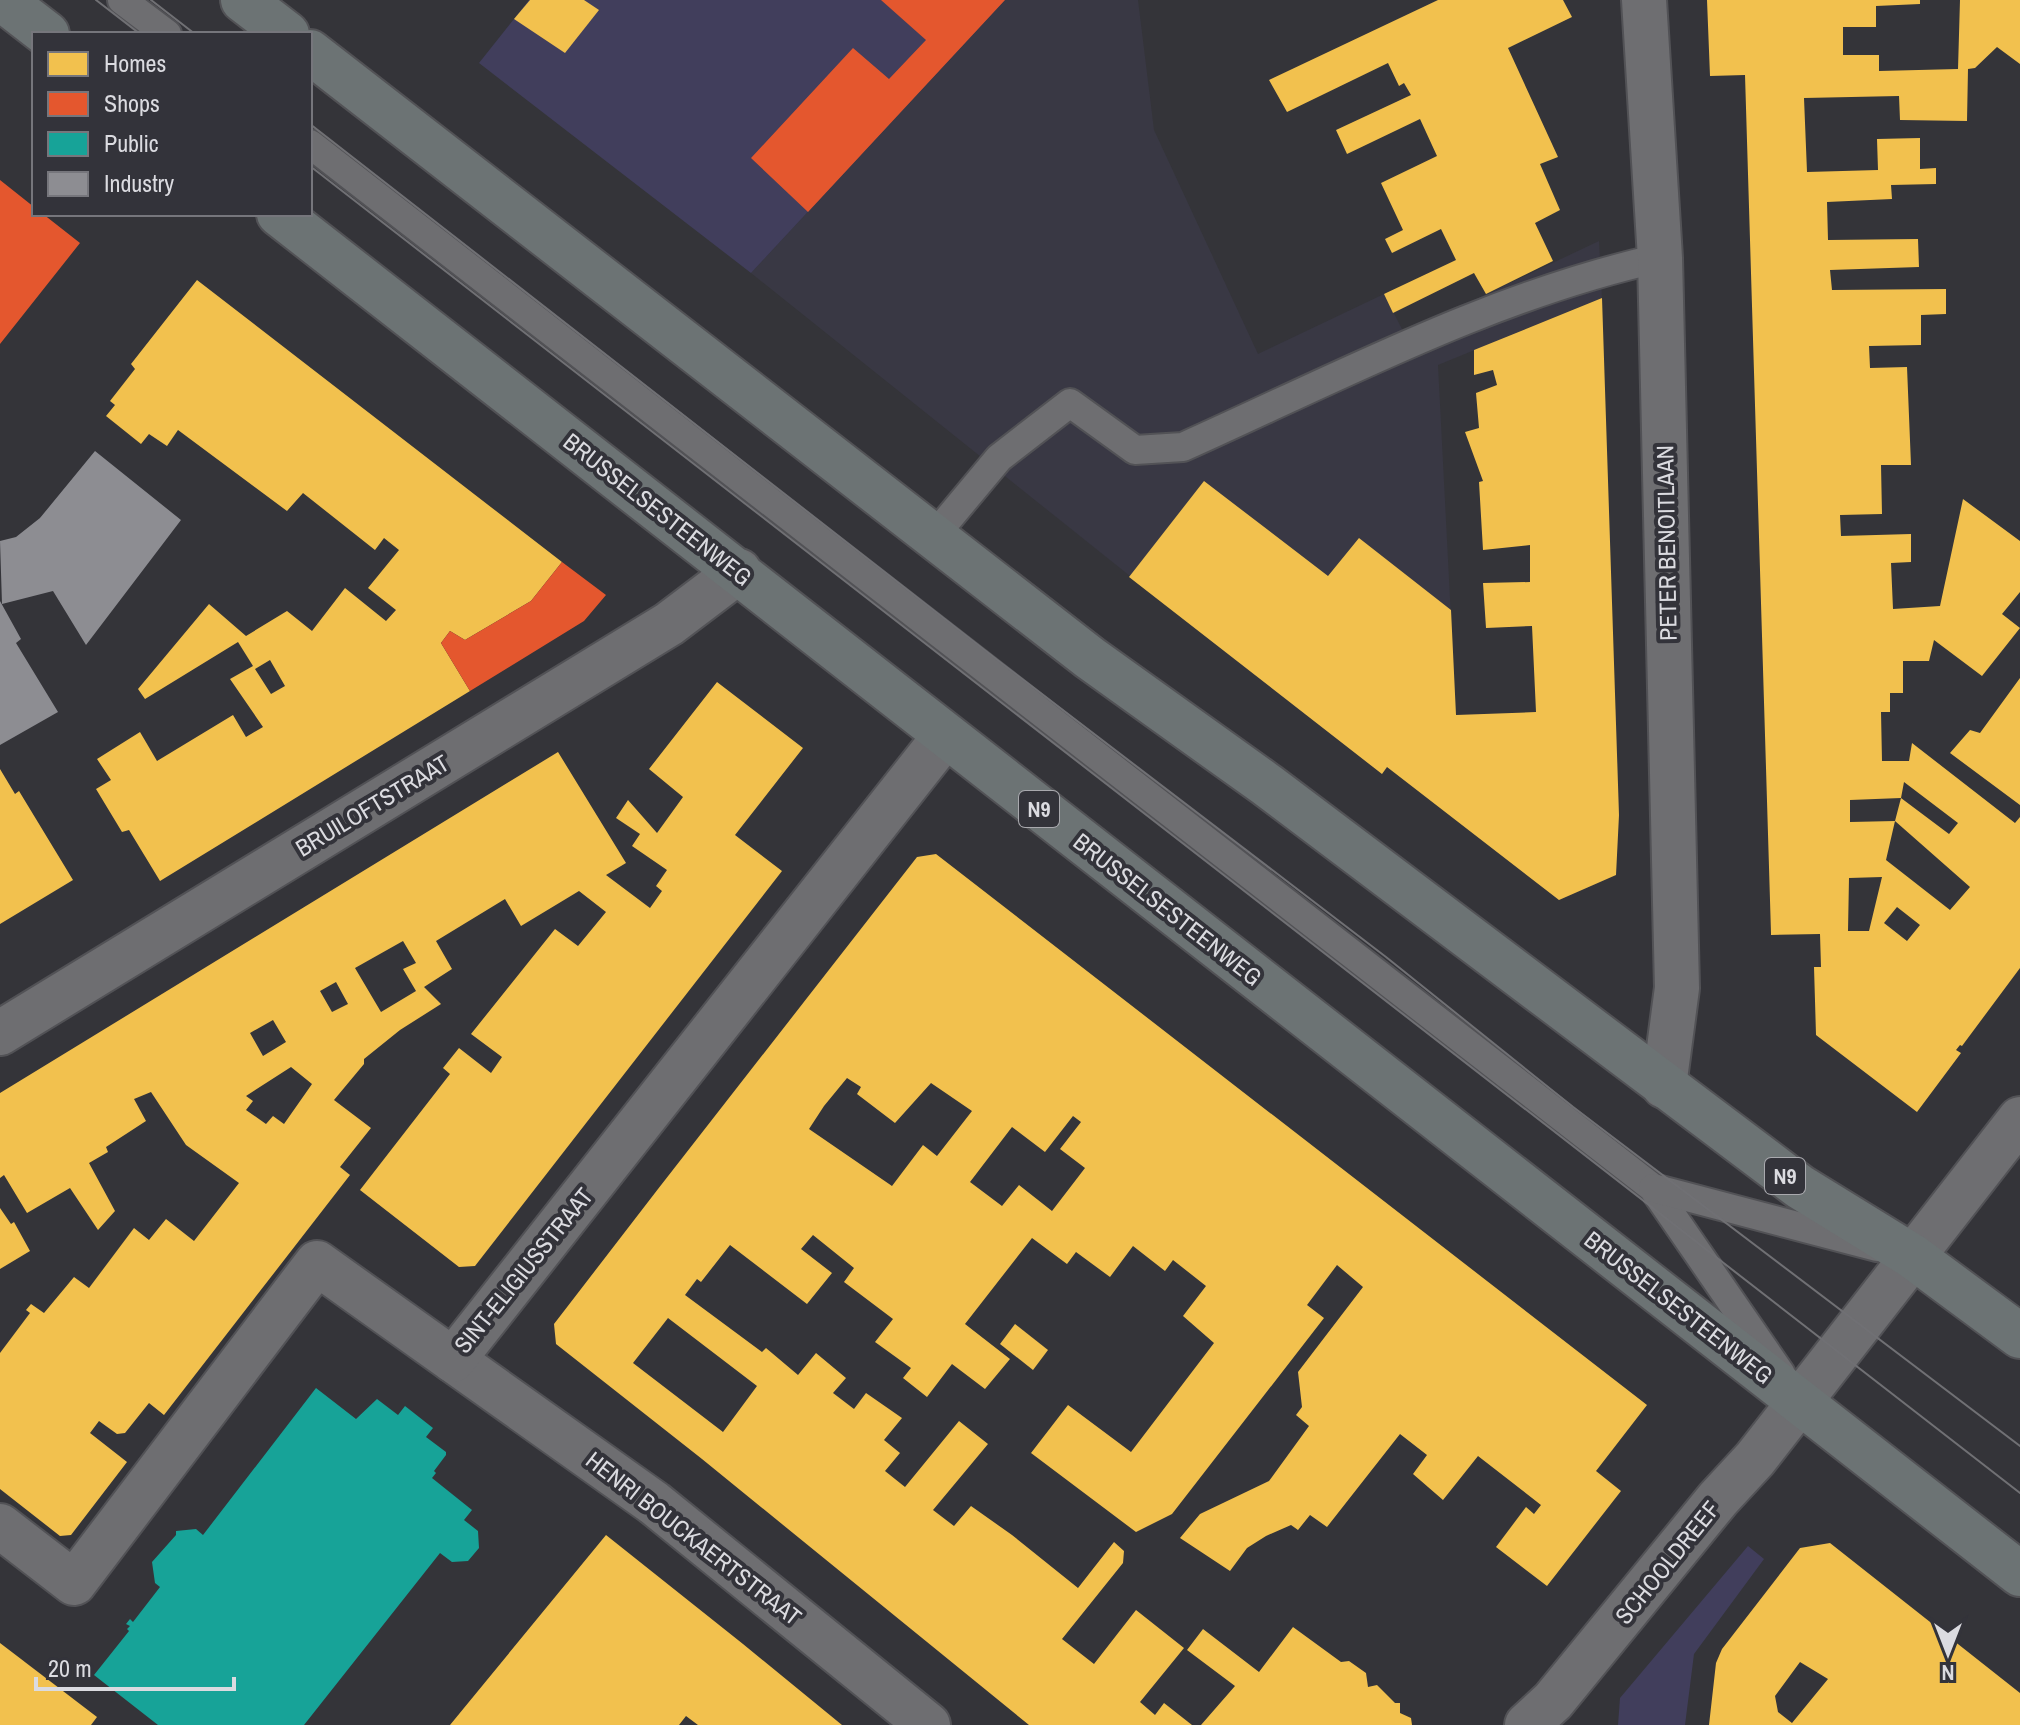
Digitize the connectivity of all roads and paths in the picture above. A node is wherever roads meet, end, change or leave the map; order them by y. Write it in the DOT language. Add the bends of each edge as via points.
graph roads {
  1 [pos="3,0"];
  2 [pos="122,0"];
  3 [pos="243,0"];
  4 [pos="1644,0"];
  5 [pos="44,32"];
  6 [pos="164,32"];
  7 [pos="284,32"];
  8 [pos="312,54"];
  9 [pos="312,146"];
  10 [pos="282,216"];
  11 [pos="1660,258"];
  12 [pos="934,536"];
  13 [pos="739,571"];
  14 [pos="945,736"];
  15 [pos="0,1033"];
  16 [pos="1664,1086"];
  17 [pos="2020,1119"];
  18 [pos="1653,1188"];
  19 [pos="1912,1256"];
  20 [pos="2020,1336"];
  21 [pos="453,1360"];
  22 [pos="1800,1403"];
  23 [pos="0,1526"];
  24 [pos="2020,1574"];
  25 [pos="1550,1717"];
  26 [pos="928,1725"];
  1 -- 5 [label="main road"];
  2 -- 6 [label="lane"];
  3 -- 7 [label="main road"];
  4 -- 11 [label="street, PETER BENOITLAAN"];
  8 -- 12 [label="main road, N9"];
  9 -- 18 [label="lane"];
  10 -- 13 [label="main road, BRUSSELSESTEENWEG / N9"];
  11 -- 12 [label="lane" via="1601,271 1500,305 1183,447 1135,450 1070,403 999,458"];
  11 -- 16 [label="street, PETER BENOITLAAN" via="1677,988"];
  12 -- 16 [label="main road, N9"];
  13 -- 14 [label="main road, BRUSSELSESTEENWEG / N9"];
  13 -- 15 [label="street, BRUILOFTSTRAAT" via="669,624"];
  14 -- 21 [label="street, SINT-ELIGIUSSTRAAT"];
  14 -- 22 [label="main road, BRUSSELSESTEENWEG / N9"];
  16 -- 19 [label="main road, N9" via="1800,1187"];
  17 -- 19 [label="street, SCHOOLDREEF"];
  18 -- 19 [label="lane"];
  18 -- 22 [label="lane"];
  19 -- 20 [label="main road, N9"];
  19 -- 22 [label="street, SCHOOLDREEF"];
  21 -- 23 [label="street, SINT-ELIGIUSSTRAAT" via="317,1263 74,1583"];
  21 -- 26 [label="street, HENRI BOUCKAERTSTRAAT" via="654,1503"];
  22 -- 24 [label="main road, BRUSSELSESTEENWEG / N9"];
  22 -- 25 [label="street, SCHOOLDREEF"];
}
